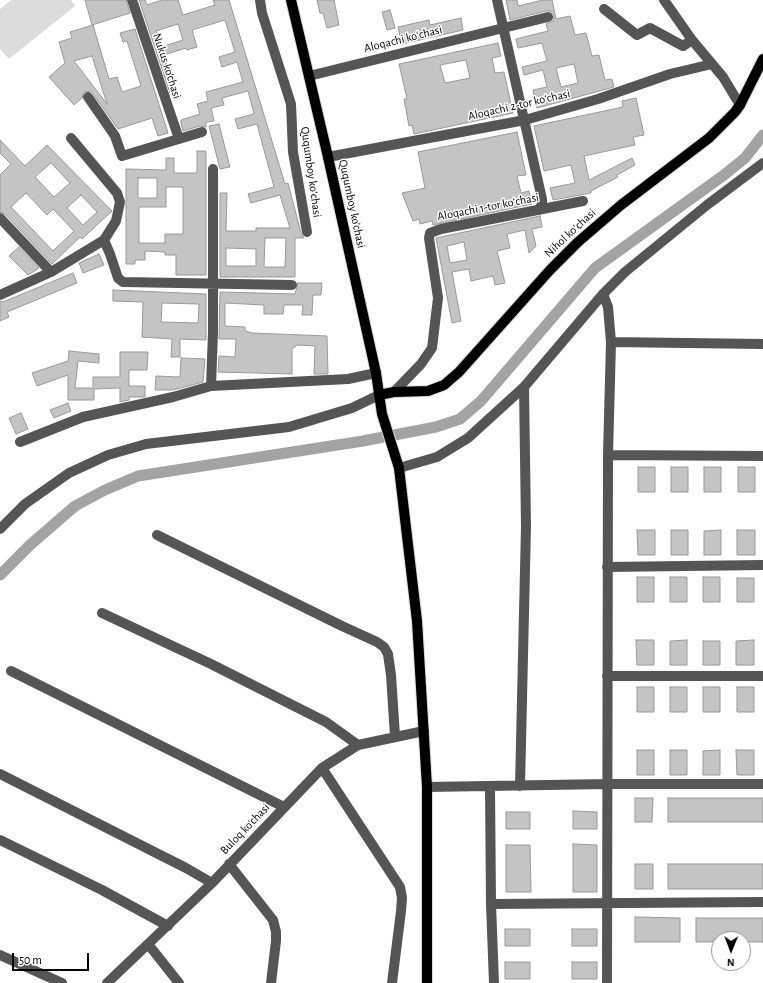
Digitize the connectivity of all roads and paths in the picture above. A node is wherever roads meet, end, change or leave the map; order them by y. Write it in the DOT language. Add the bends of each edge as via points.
graph roads {
  1 [pos="132,0"];
  2 [pos="260,0"];
  3 [pos="291,0"];
  4 [pos="497,0"];
  5 [pos="664,0"];
  6 [pos="604,9"];
  7 [pos="548,17"];
  8 [pos="503,28"];
  9 [pos="692,40"];
  10 [pos="763,59"];
  11 [pos="712,64"];
  12 [pos="309,76"];
  13 [pos="88,97"];
  14 [pos="740,105"];
  15 [pos="525,120"];
  16 [pos="202,132"];
  17 [pos="71,138"];
  18 [pos="179,139"];
  19 [pos="328,157"];
  20 [pos="763,163"];
  21 [pos="213,169"];
  22 [pos="582,201"];
  23 [pos="538,210"];
  24 [pos="0,218"];
  25 [pos="307,232"];
  26 [pos="104,240"];
  27 [pos="51,272"];
  28 [pos="212,284"];
  29 [pos="292,285"];
  30 [pos="603,294"];
  31 [pos="0,295"];
  32 [pos="611,342"];
  33 [pos="763,344"];
  34 [pos="376,374"];
  35 [pos="211,386"];
  36 [pos="524,387"];
  37 [pos="394,392"];
  38 [pos="379,395"];
  39 [pos="20,442"];
  40 [pos="608,455"];
  41 [pos="763,456"];
  42 [pos="399,468"];
  43 [pos="0,529"];
  44 [pos="157,535"];
  45 [pos="763,565"];
  46 [pos="607,567"];
  47 [pos="102,614"];
  48 [pos="11,671"];
  49 [pos="607,676"];
  50 [pos="763,676"];
  51 [pos="424,731"];
  52 [pos="395,736"];
  53 [pos="358,745"];
  54 [pos="322,768"];
  55 [pos="0,774"];
  56 [pos="607,784"];
  57 [pos="763,784"];
  58 [pos="520,786"];
  59 [pos="490,787"];
  60 [pos="427,788"];
  61 [pos="284,807"];
  62 [pos="0,840"];
  63 [pos="229,864"];
  64 [pos="212,883"];
  65 [pos="763,902"];
  66 [pos="607,903"];
  67 [pos="491,904"];
  68 [pos="168,926"];
  69 [pos="148,944"];
  70 [pos="0,954"];
  71 [pos="62,983"];
  72 [pos="107,983"];
  73 [pos="179,983"];
  74 [pos="271,983"];
  75 [pos="392,983"];
  76 [pos="427,983"];
  77 [pos="494,983"];
  78 [pos="607,983"];
  1 -- 18 [label="street, Nukus ko'chasi"];
  2 -- 25 [label="street, Ququmboy koʻchasi" via="291,104 293,152"];
  3 -- 12 [label="main road, Ququmboy ko'chasi"];
  4 -- 8 [label="street"];
  5 -- 9 [label="street"];
  6 -- 9 [label="street" via="637,35 650,28 683,46"];
  7 -- 8 [label="street, Aloqachi koʻchasi"];
  8 -- 12 [label="street, Aloqachi koʻchasi"];
  8 -- 15 [label="street"];
  9 -- 11 [label="street"];
  10 -- 14 [label="main road, Nihol koʻchasi"];
  11 -- 14 [label="street"];
  11 -- 15 [label="street, Aloqachi 2-tor koʻchasi" via="670,74 598,99"];
  12 -- 19 [label="main road, Ququmboy ko'chasi"];
  13 -- 18 [label="street" via="116,136 122,156"];
  14 -- 37 [label="main road, Nihol koʻchasi" via="709,138 621,205 578,242 459,372 444,384 428,391"];
  15 -- 19 [label="street, Aloqachi 2-tor koʻchasi"];
  15 -- 23 [label="street" via="542,199"];
  16 -- 18 [label="street"];
  17 -- 26 [label="street" via="117,193 120,202 118,217"];
  19 -- 34 [label="main road, Ququmboy ko'chasi"];
  20 -- 30 [label="street" via="625,272"];
  21 -- 28 [label="street"];
  22 -- 23 [label="street, Aloqachi 1-tor koʻchasi"];
  23 -- 37 [label="street, Aloqachi 1-tor koʻchasi" via="441,229 430,234 438,298 432,348 421,364"];
  24 -- 27 [label="street"];
  26 -- 27 [label="street"];
  26 -- 28 [label="street" via="118,278 123,282"];
  27 -- 31 [label="street"];
  28 -- 29 [label="street"];
  28 -- 35 [label="street"];
  30 -- 32 [label="street" via="608,307"];
  30 -- 36 [label="street"];
  32 -- 33 [label="street"];
  32 -- 40 [label="street"];
  34 -- 35 [label="street" via="348,380"];
  34 -- 38 [label="main road, Ququmboy ko'chasi"];
  35 -- 39 [label="street" via="83,417"];
  36 -- 42 [label="street" via="468,438 452,449 438,457"];
  36 -- 58 [label="street" via="526,526"];
  37 -- 38 [label="main road, Nihol koʻchasi"];
  38 -- 42 [label="main road, Ququmboy ko'chasi" via="382,414"];
  38 -- 43 [label="street" via="352,408 289,427 146,444 108,455 69,473 25,504"];
  40 -- 41 [label="street"];
  40 -- 46 [label="street"];
  42 -- 51 [label="main road, Ququmboy ko'chasi" via="416,621"];
  44 -- 52 [label="street" via="384,647 388,654 391,675"];
  45 -- 46 [label="street"];
  46 -- 49 [label="street"];
  47 -- 53 [label="street" via="326,722"];
  48 -- 61 [label="street"];
  49 -- 50 [label="street"];
  49 -- 56 [label="street"];
  51 -- 52 [label="street, Buloq ko'chasi"];
  51 -- 60 [label="main road, Ququmboy ko'chasi"];
  52 -- 53 [label="street, Buloq ko'chasi"];
  53 -- 54 [label="street, Buloq ko'chasi"];
  54 -- 61 [label="street, Buloq ko'chasi"];
  54 -- 75 [label="street" via="400,887 401,911"];
  55 -- 64 [label="street"];
  56 -- 57 [label="street"];
  56 -- 58 [label="street"];
  56 -- 66 [label="street"];
  58 -- 59 [label="street"];
  59 -- 60 [label="street"];
  59 -- 67 [label="street"];
  60 -- 76 [label="main road, Ququmboy ko'chasi"];
  61 -- 63 [label="street, Buloq ko'chasi"];
  62 -- 68 [label="street"];
  63 -- 64 [label="street, Buloq ko'chasi"];
  63 -- 74 [label="street" via="273,920 276,941"];
  64 -- 68 [label="street, Buloq ko'chasi"];
  65 -- 66 [label="street"];
  66 -- 67 [label="street"];
  66 -- 78 [label="street"];
  67 -- 77 [label="street"];
  68 -- 69 [label="street, Buloq ko'chasi"];
  69 -- 72 [label="street, Buloq ko'chasi"];
  69 -- 73 [label="street"];
  70 -- 71 [label="street"];
}
